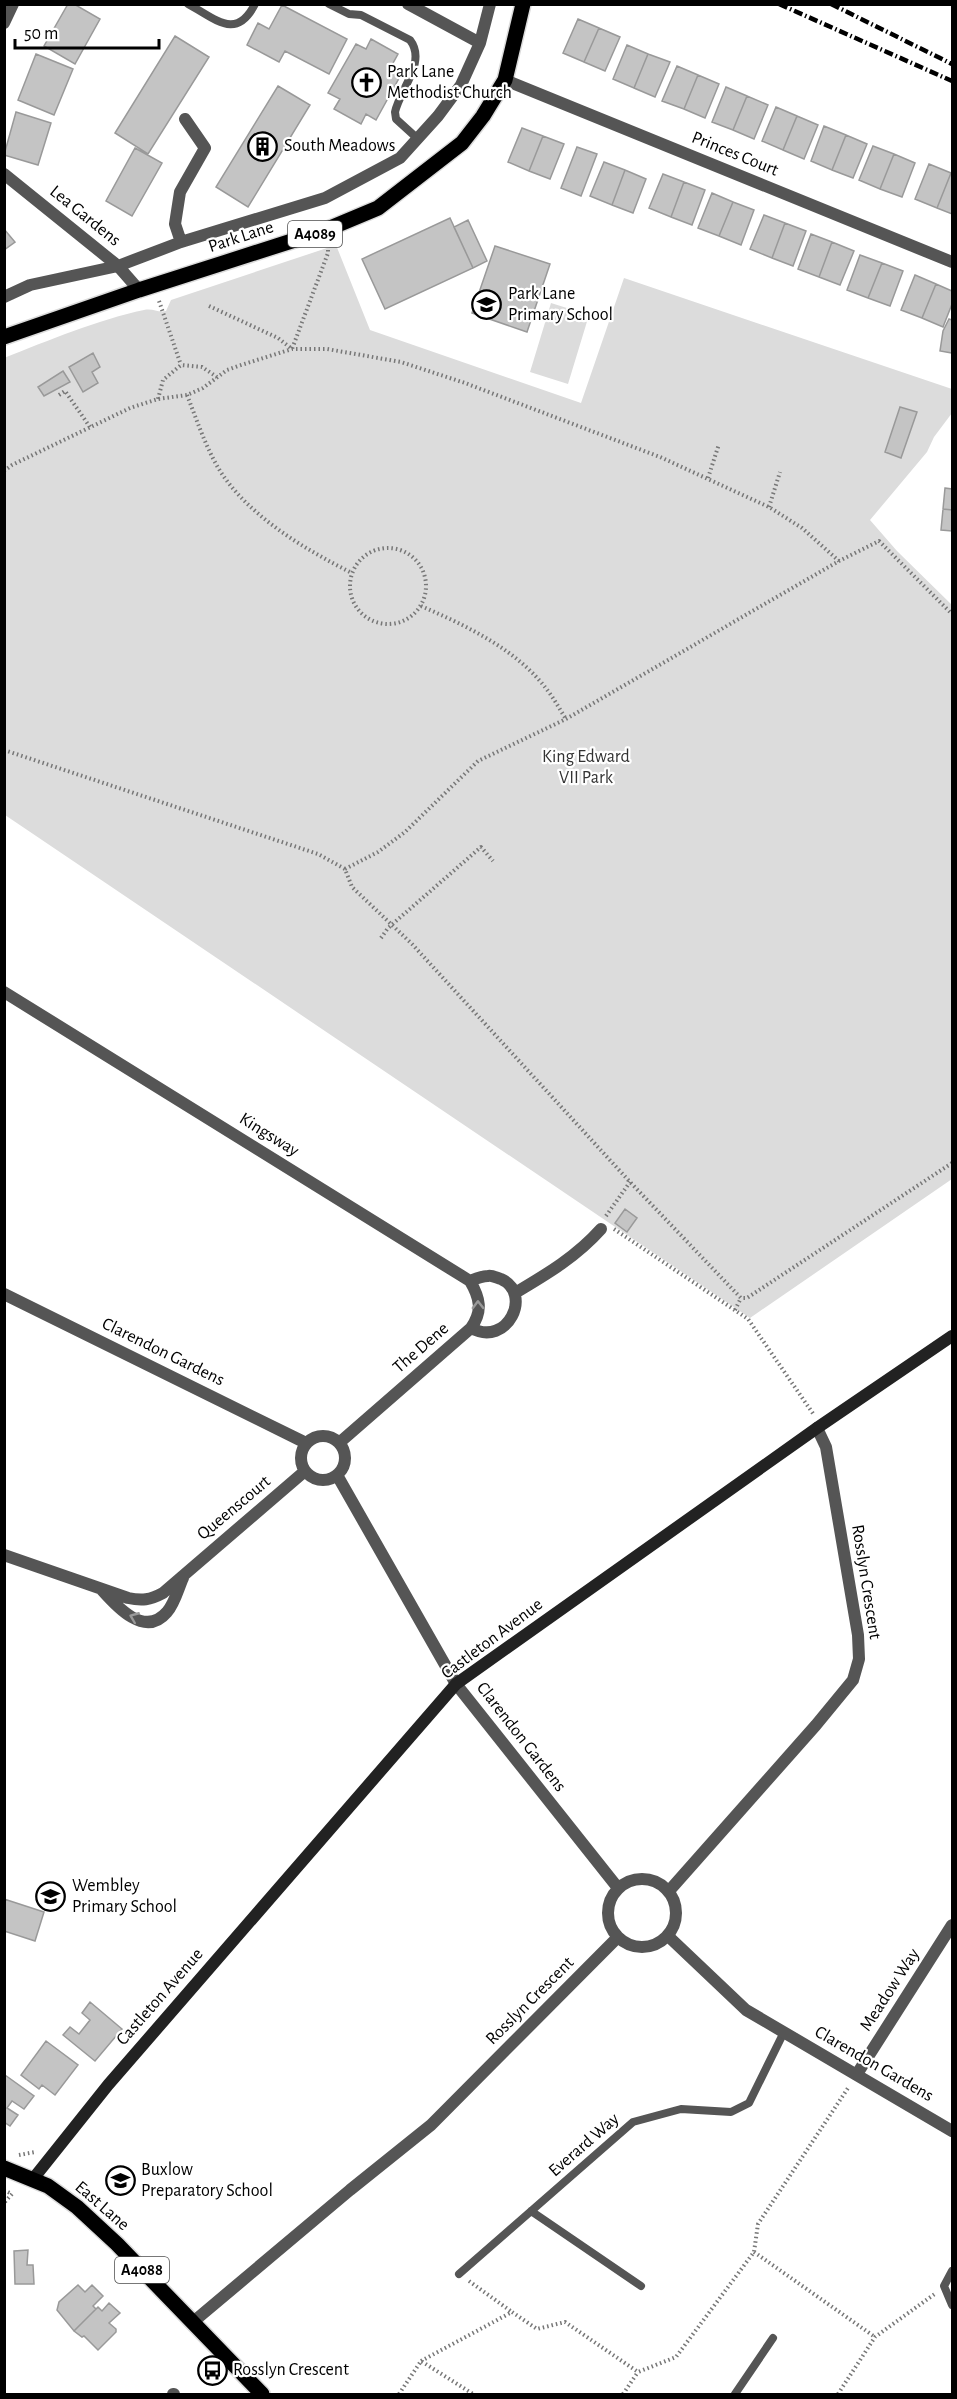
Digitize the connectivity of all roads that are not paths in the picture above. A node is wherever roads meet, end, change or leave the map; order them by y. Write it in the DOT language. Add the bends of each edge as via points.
graph roads {
  1 [pos="13,4"];
  2 [pos="188,4"];
  3 [pos="255,4"];
  4 [pos="329,4"];
  5 [pos="408,4"];
  6 [pos="490,4"];
  7 [pos="523,4"];
  8 [pos="4,23"];
  9 [pos="480,43"];
  10 [pos="505,80"];
  11 [pos="184,119"];
  12 [pos="417,139"];
  13 [pos="4,174"];
  14 [pos="181,242"];
  15 [pos="952,262"];
  16 [pos="118,266"];
  17 [pos="147,287"];
  18 [pos="4,297"];
  19 [pos="4,337"];
  20 [pos="4,992"];
  21 [pos="602,1225"];
  22 [pos="470,1281"];
  23 [pos="515,1293"];
  24 [pos="4,1294"];
  25 [pos="471,1329"];
  26 [pos="952,1336"];
  27 [pos="819,1427"];
  28 [pos="306,1443"];
  29 [pos="339,1443"];
  30 [pos="305,1471"];
  31 [pos="337,1475"];
  32 [pos="4,1555"];
  33 [pos="185,1573"];
  34 [pos="101,1589"];
  35 [pos="456,1684"];
  36 [pos="618,1888"];
  37 [pos="669,1891"];
  38 [pos="952,1925"];
  39 [pos="668,1936"];
  40 [pos="618,1937"];
  41 [pos="784,2032"];
  42 [pos="857,2074"];
  43 [pos="952,2131"];
  44 [pos="4,2168"];
  45 [pos="33,2178"];
  46 [pos="531,2211"];
  47 [pos="952,2271"];
  48 [pos="459,2274"];
  49 [pos="641,2286"];
  50 [pos="952,2305"];
  51 [pos="193,2322"];
  52 [pos="773,2338"];
  53 [pos="262,2394"];
  54 [pos="735,2394"];
  1 -- 8 [label="street"];
  2 -- 3 [label="lane" via="236,25 248,19"];
  4 -- 12 [label="lane" via="361,15 415,46 415,63 395,112 396,119"];
  5 -- 9 [label="street"];
  6 -- 9 [label="street, Park Lane"];
  7 -- 10 [label="main road, Park Lane / A4089"];
  9 -- 12 [label="street, Park Lane" via="461,85"];
  10 -- 15 [label="street, Princes Court"];
  10 -- 17 [label="main road, Park Lane / A4089" via="462,143 378,208 323,231"];
  11 -- 14 [label="street" via="205,148 180,192 175,224"];
  12 -- 14 [label="street, Park Lane" via="400,158 325,198"];
  13 -- 16 [label="street, Lea Gardens"];
  14 -- 16 [label="street, Park Lane"];
  16 -- 17 [label="street, Lea Gardens"];
  16 -- 18 [label="street, Park Lane" via="30,285"];
  17 -- 19 [label="main road, Park Lane / A4089"];
  20 -- 22 [label="street, Kingsway"];
  21 -- 23 [label="street" via="567,1262"];
  22 -- 23 [label="street" via="490,1275 506,1282"];
  25 -- 22 [label="street, one-way" via="478,1317 480,1297"];
  23 -- 25 [label="street, The Dene" via="515,1311 507,1326 481,1334"];
  24 -- 28 [label="street, Clarendon Gardens"];
  25 -- 29 [label="street, The Dene"];
  26 -- 27 [label="street, Castleton Avenue"];
  27 -- 35 [label="street, Castleton Avenue"];
  27 -- 37 [label="street, Rosslyn Crescent" via="826,1447 858,1635 859,1659 853,1680"];
  28 -- 29 [label="street" via="322,1435"];
  28 -- 30 [label="street" via="301,1457"];
  29 -- 31 [label="street" via="345,1464"];
  30 -- 31 [label="street" via="323,1480"];
  30 -- 33 [label="street, Queenscourt"];
  31 -- 35 [label="street, Clarendon Gardens"];
  32 -- 34 [label="street, Queenscourt"];
  33 -- 34 [label="street, Queenscourt" via="151,1600 141,1601"];
  33 -- 34 [label="street, Queenscourt, one-way" via="167,1612 156,1621 136,1620 119,1611"];
  35 -- 36 [label="street, Clarendon Gardens"];
  35 -- 45 [label="street, Castleton Avenue" via="108,2085"];
  36 -- 37 [label="street" via="639,1878 651,1879"];
  36 -- 40 [label="street" via="609,1904 608,1916"];
  37 -- 39 [label="street" via="677,1913"];
  38 -- 42 [label="street, Meadow Way"];
  39 -- 40 [label="street" via="646,1947 634,1946"];
  39 -- 41 [label="street, Clarendon Gardens" via="746,2010"];
  40 -- 51 [label="street, Rosslyn Crescent" via="431,2125"];
  41 -- 42 [label="street, Clarendon Gardens"];
  41 -- 46 [label="lane, Everard Way" via="749,2103 731,2112 681,2109 633,2122"];
  42 -- 43 [label="street, Clarendon Gardens"];
  44 -- 45 [label="main road, East Lane / A4088"];
  45 -- 51 [label="main road, East Lane / A4088" via="77,2207"];
  46 -- 48 [label="lane, Everard Way"];
  46 -- 49 [label="lane"];
  47 -- 50 [label="lane" via="944,2286"];
  51 -- 53 [label="main road, East Lane / A4088"];
  52 -- 54 [label="lane"];
}
